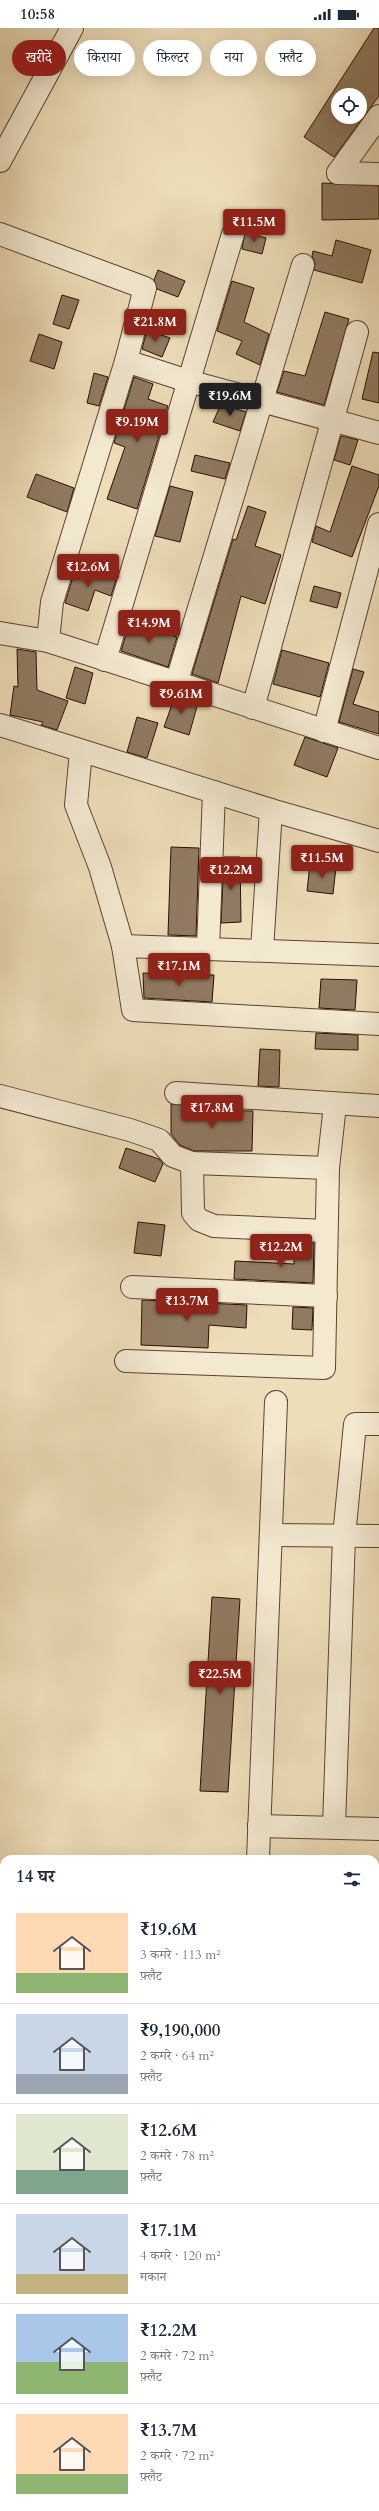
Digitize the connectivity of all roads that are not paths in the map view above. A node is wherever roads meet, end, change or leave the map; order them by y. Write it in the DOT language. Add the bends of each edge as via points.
graph roads {
  1 [pos="72,28"];
  2 [pos="379,116"];
  3 [pos="1,159"];
  4 [pos="379,174"];
  5 [pos="0,234"];
  6 [pos="233,234"];
  7 [pos="303,265"];
  8 [pos="357,332"];
  9 [pos="126,361"];
  10 [pos="188,381"];
  11 [pos="262,401"];
  12 [pos="332,420"];
  13 [pos="379,433"];
  14 [pos="379,524"];
  15 [pos="0,633"];
  16 [pos="48,641"];
  17 [pos="105,660"];
  18 [pos="176,684"];
  19 [pos="253,708"];
  20 [pos="0,725"];
  21 [pos="324,732"];
  22 [pos="379,748"];
  23 [pos="81,751"];
  24 [pos="214,792"];
  25 [pos="271,810"];
  26 [pos="379,841"];
  27 [pos="123,946"];
  28 [pos="208,948"];
  29 [pos="262,950"];
  30 [pos="379,955"];
  31 [pos="379,1024"];
  32 [pos="176,1093"];
  33 [pos="0,1096"];
  34 [pos="335,1105"];
  35 [pos="379,1106"];
  36 [pos="192,1163"];
  37 [pos="328,1168"];
  38 [pos="326,1232"];
  39 [pos="132,1287"];
  40 [pos="326,1296"];
  41 [pos="126,1361"];
  42 [pos="276,1402"];
  43 [pos="379,1424"];
  44 [pos="272,1535"];
  45 [pos="344,1536"];
  46 [pos="379,1536"];
  47 [pos="259,1826"];
  48 [pos="334,1827"];
  49 [pos="379,1829"];
  50 [pos="258,1855"];
  1 -- 3 [label="street"];
  2 -- 4 [label="street" via="338,173"];
  5 -- 9 [label="street" via="145,288"];
  6 -- 10 [label="street"];
  7 -- 11 [label="street"];
  8 -- 12 [label="street"];
  9 -- 10 [label="street"];
  9 -- 16 [label="street" via="52,602"];
  10 -- 11 [label="street"];
  10 -- 17 [label="street"];
  11 -- 12 [label="street"];
  11 -- 18 [label="street"];
  12 -- 13 [label="street"];
  12 -- 19 [label="street"];
  14 -- 21 [label="street"];
  15 -- 16 [label="street"];
  16 -- 17 [label="street"];
  17 -- 18 [label="street"];
  18 -- 19 [label="street"];
  19 -- 21 [label="street"];
  20 -- 23 [label="street"];
  21 -- 22 [label="street"];
  23 -- 24 [label="street"];
  23 -- 27 [label="street" via="76,805 100,867"];
  24 -- 25 [label="street"];
  24 -- 28 [label="street"];
  25 -- 26 [label="street"];
  25 -- 29 [label="street"];
  27 -- 28 [label="street"];
  27 -- 31 [label="street" via="134,1010"];
  28 -- 29 [label="street"];
  29 -- 30 [label="street"];
  32 -- 34 [label="street"];
  33 -- 36 [label="street" via="159,1140 172,1156"];
  34 -- 35 [label="street"];
  34 -- 37 [label="street"];
  36 -- 37 [label="street"];
  36 -- 38 [label="street" via="193,1213 199,1220 214,1226"];
  37 -- 38 [label="street"];
  38 -- 40 [label="street"];
  39 -- 40 [label="street"];
  40 -- 41 [label="street" via="324,1368"];
  42 -- 44 [label="street"];
  43 -- 45 [label="street" via="355,1424"];
  44 -- 45 [label="street"];
  44 -- 47 [label="street"];
  45 -- 46 [label="street"];
  45 -- 48 [label="street"];
  47 -- 48 [label="street"];
  47 -- 50 [label="street"];
  48 -- 49 [label="street"];
}
